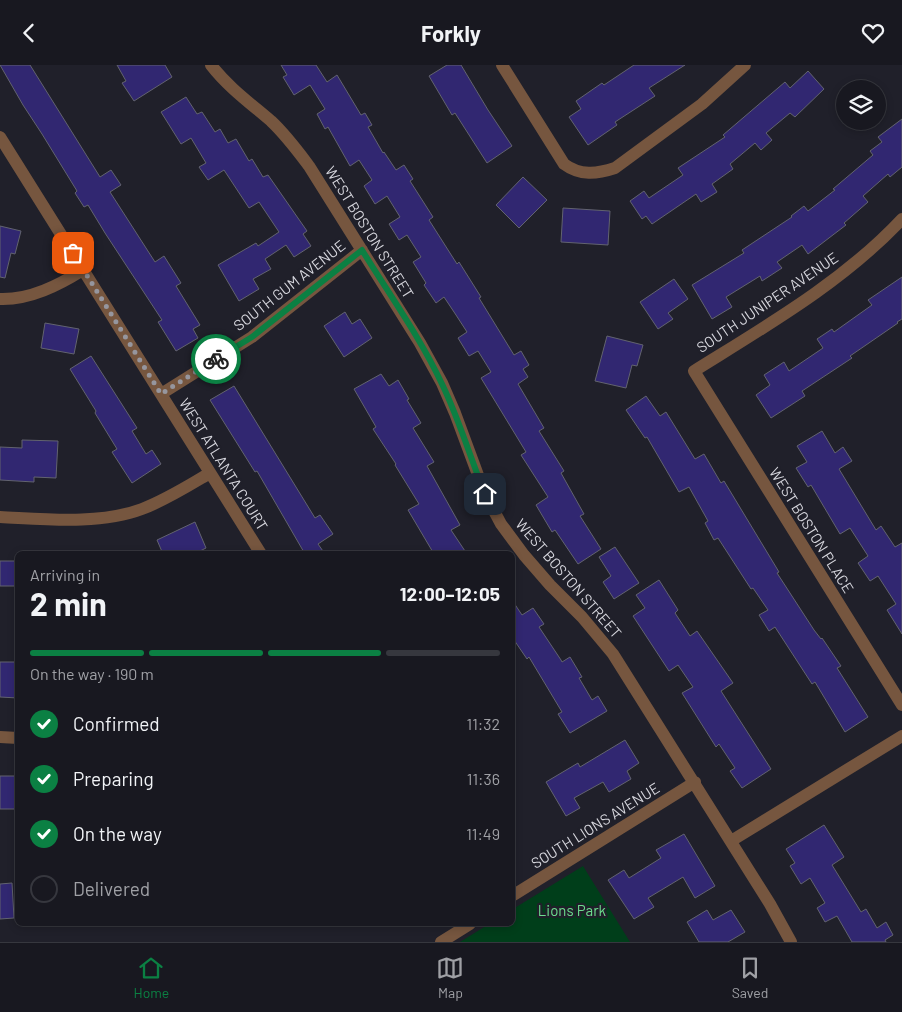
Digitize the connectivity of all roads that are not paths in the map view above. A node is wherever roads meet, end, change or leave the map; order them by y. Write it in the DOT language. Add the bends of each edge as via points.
graph roads {
  1 [pos="211,65"];
  2 [pos="502,65"];
  3 [pos="745,65"];
  4 [pos="0,137"];
  5 [pos="902,219"];
  6 [pos="362,250"];
  7 [pos="84,270"];
  8 [pos="0,299"];
  9 [pos="694,371"];
  10 [pos="161,394"];
  11 [pos="210,473"];
  12 [pos="0,517"];
  13 [pos="259,551"];
  14 [pos="902,705"];
  15 [pos="902,735"];
  16 [pos="0,737"];
  17 [pos="15,738"];
  18 [pos="695,782"];
  19 [pos="731,841"];
  20 [pos="515,895"];
  21 [pos="467,926"];
  22 [pos="440,942"];
  23 [pos="791,942"];
  1 -- 6 [label="street, WEST BOSTON STREET" via="292,143"];
  2 -- 3 [label="street" via="564,164 580,173 601,173 615,168 702,104"];
  4 -- 7 [label="street, WEST ATLANTA COURT"];
  5 -- 9 [label="street, SOUTH JUNIPER AVENUE" via="826,285"];
  6 -- 10 [label="street, SOUTH GUM AVENUE" via="252,337"];
  6 -- 18 [label="street, WEST BOSTON STREET" via="442,383 485,494 501,524 524,555 613,654"];
  7 -- 8 [label="street" via="59,285"];
  7 -- 10 [label="street, WEST ATLANTA COURT"];
  9 -- 14 [label="street, WEST BOSTON PLACE"];
  10 -- 11 [label="street, WEST ATLANTA COURT"];
  11 -- 12 [label="street" via="140,510 91,519"];
  11 -- 13 [label="street, WEST ATLANTA COURT"];
  15 -- 19 [label="street"];
  16 -- 17 [label="street"];
  18 -- 19 [label="street, WEST BOSTON STREET"];
  18 -- 20 [label="street, SOUTH LIONS AVENUE"];
  19 -- 23 [label="street, WEST BOSTON STREET"];
  21 -- 22 [label="street"];
}
